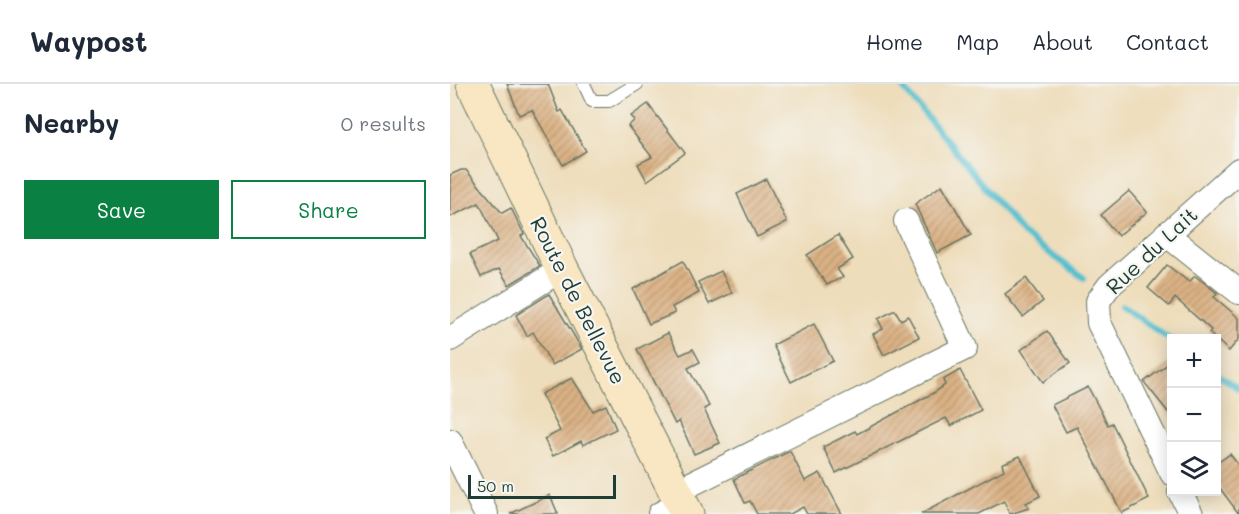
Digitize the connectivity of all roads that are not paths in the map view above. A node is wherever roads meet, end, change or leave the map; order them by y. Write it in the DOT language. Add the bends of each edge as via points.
graph roads {
  1 [pos="473,84"];
  2 [pos="585,84"];
  3 [pos="636,84"];
  4 [pos="1239,170"];
  5 [pos="906,221"];
  6 [pos="1166,234"];
  7 [pos="562,269"];
  8 [pos="1239,292"];
  9 [pos="450,339"];
  10 [pos="450,441"];
  11 [pos="1167,464"];
  12 [pos="1182,496"];
  13 [pos="677,506"];
  14 [pos="486,514"];
  15 [pos="1191,514"];
  1 -- 7 [label="main road, Route de Bellevue"];
  2 -- 3 [label="lane" via="592,101 609,101"];
  4 -- 6 [label="street, Rue du Lait"];
  5 -- 13 [label="street" via="964,348"];
  6 -- 8 [label="street"];
  6 -- 11 [label="street, Rue du Lait" via="1098,301 1099,323"];
  7 -- 9 [label="street"];
  7 -- 13 [label="main road, Route de Bellevue"];
  10 -- 14 [label="street"];
  12 -- 15 [label="street"];
}
